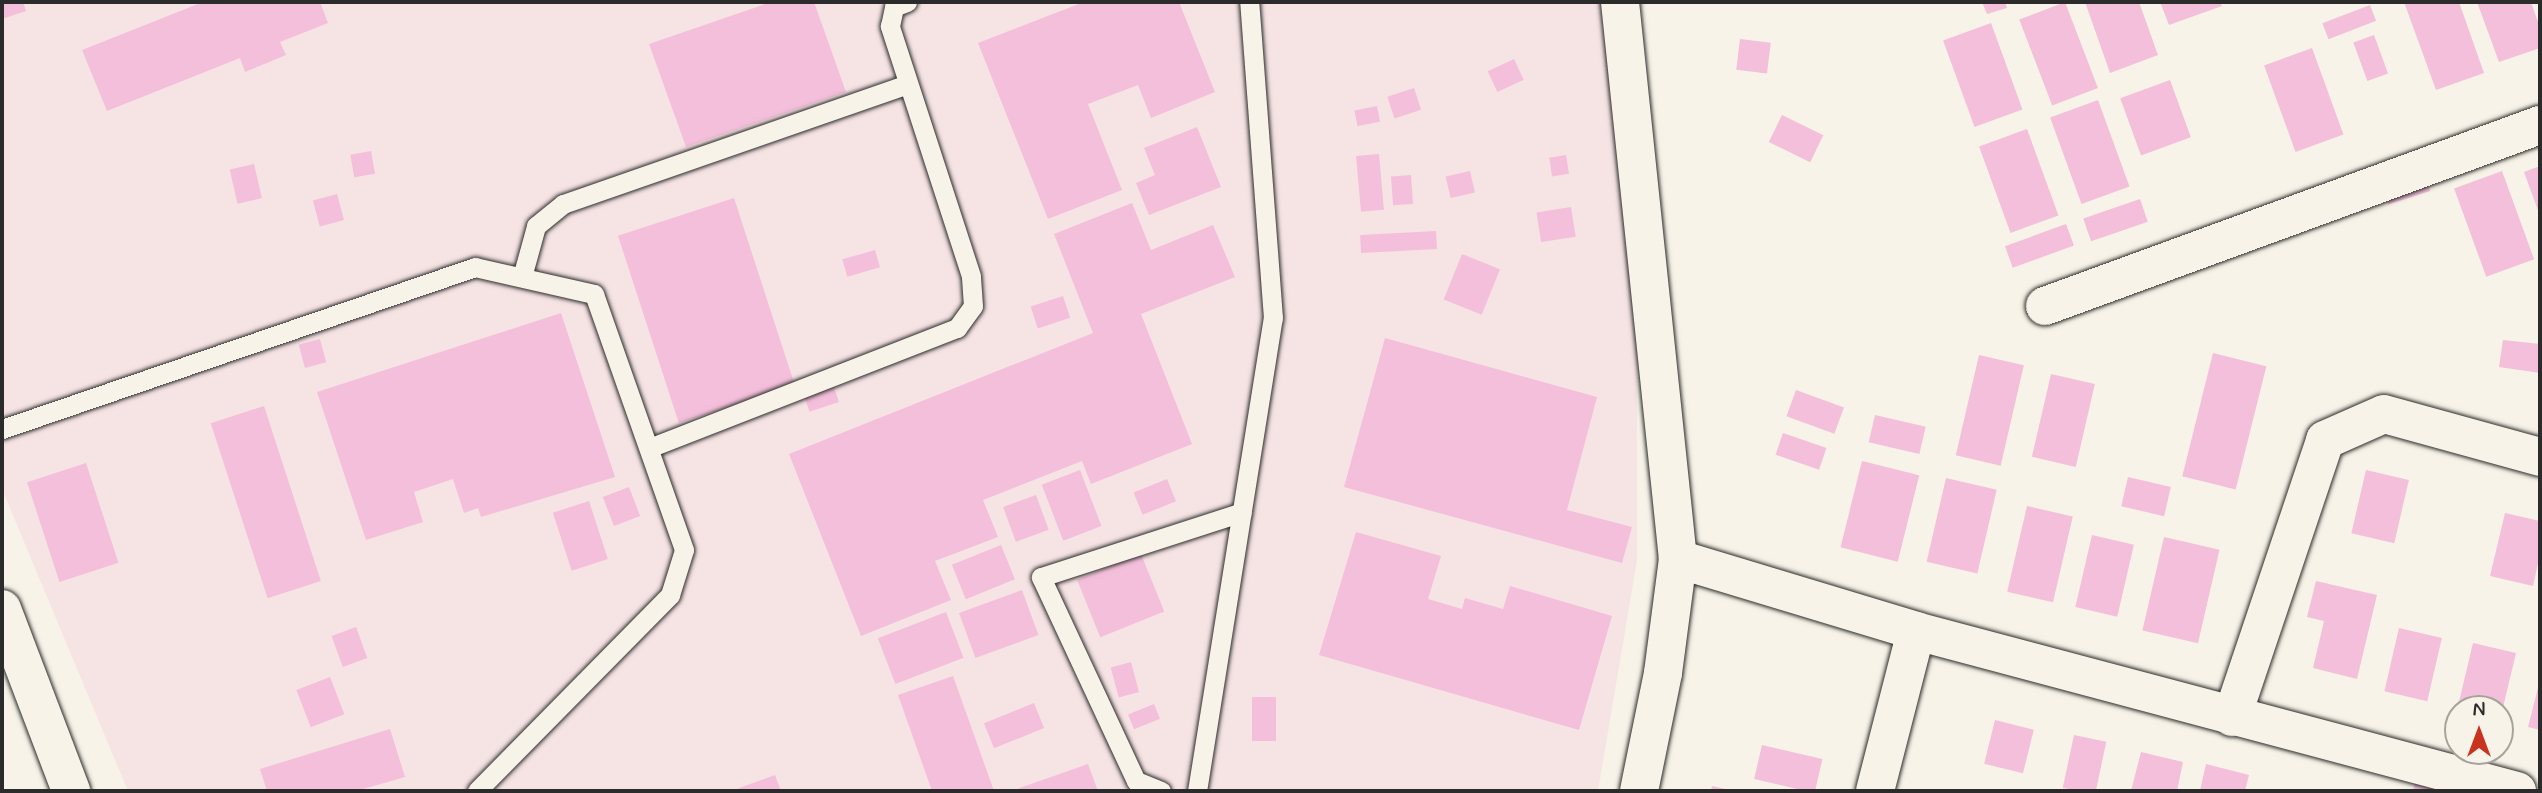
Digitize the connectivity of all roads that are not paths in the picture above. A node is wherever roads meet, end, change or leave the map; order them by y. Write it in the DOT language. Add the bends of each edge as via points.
graph roads {
  1 [pos="907,2"];
  2 [pos="1249,2"];
  3 [pos="1620,2"];
  4 [pos="907,84"];
  5 [pos="2540,125"];
  6 [pos="522,277"];
  7 [pos="2045,306"];
  8 [pos="2,429"];
  9 [pos="649,449"];
  10 [pos="2540,457"];
  11 [pos="1242,512"];
  12 [pos="1678,559"];
  13 [pos="2,609"];
  14 [pos="1916,631"];
  15 [pos="2231,717"];
  16 [pos="71,791"];
  17 [pos="477,791"];
  18 [pos="1161,791"];
  19 [pos="1197,791"];
  20 [pos="1639,791"];
  21 [pos="1875,791"];
  22 [pos="2517,791"];
  1 -- 4 [label="lane" via="894,7 890,26"];
  2 -- 11 [label="lane" via="1273,318"];
  3 -- 12 [label="street"];
  4 -- 6 [label="lane" via="563,204 536,226"];
  4 -- 9 [label="lane" via="971,276 973,306 957,328"];
  5 -- 7 [label="street"];
  6 -- 8 [label="lane" via="475,267"];
  6 -- 9 [label="lane" via="594,293"];
  9 -- 17 [label="lane" via="684,550 670,595"];
  10 -- 15 [label="street" via="2384,414 2325,440"];
  11 -- 18 [label="lane" via="1041,577 1136,780"];
  11 -- 19 [label="lane"];
  12 -- 14 [label="street"];
  12 -- 20 [label="street" via="1663,673"];
  13 -- 16 [label="street"];
  14 -- 15 [label="street"];
  14 -- 21 [label="street"];
  15 -- 22 [label="street"];
}
